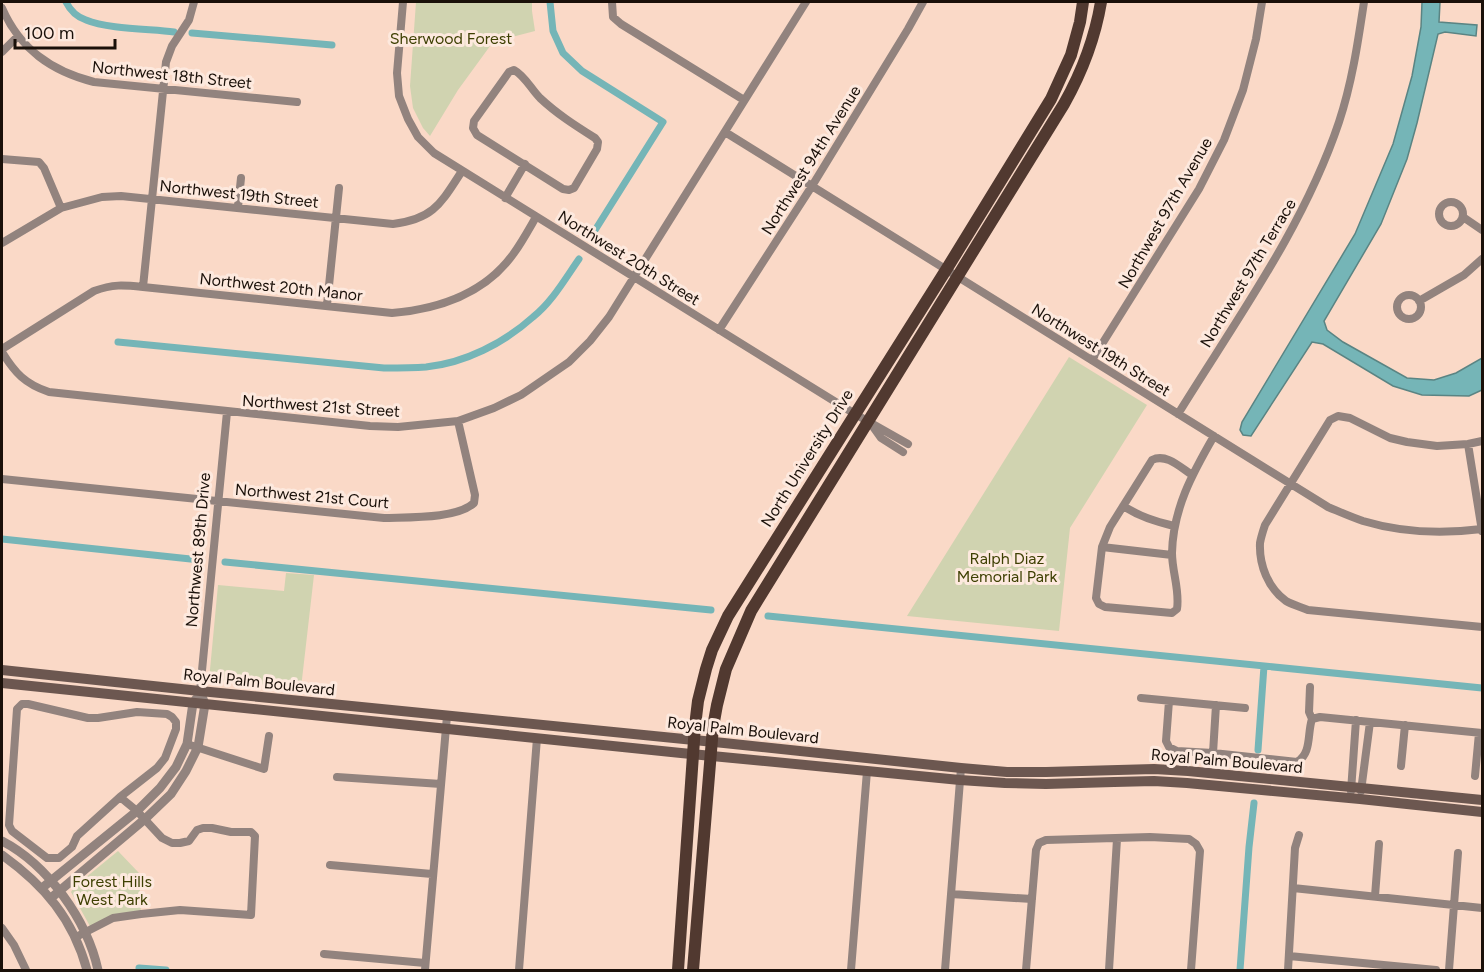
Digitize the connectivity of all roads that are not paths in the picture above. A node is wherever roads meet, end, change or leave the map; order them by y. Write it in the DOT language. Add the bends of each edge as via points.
graph roads {
  1 [pos="194,2"];
  2 [pos="403,2"];
  3 [pos="612,2"];
  4 [pos="806,2"];
  5 [pos="923,2"];
  6 [pos="1083,2"];
  7 [pos="1101,2"];
  8 [pos="1262,2"];
  9 [pos="1364,2"];
  10 [pos="2,8"];
  11 [pos="18,36"];
  12 [pos="2,52"];
  13 [pos="1071,55"];
  14 [pos="1058,83"];
  15 [pos="163,88"];
  16 [pos="1071,91"];
  17 [pos="744,100"];
  18 [pos="297,102"];
  19 [pos="1050,127"];
  20 [pos="726,132"];
  21 [pos="2,159"];
  22 [pos="525,165"];
  23 [pos="462,171"];
  24 [pos="242,178"];
  25 [pos="812,186"];
  26 [pos="339,188"];
  27 [pos="152,198"];
  28 [pos="506,198"];
  29 [pos="238,207"];
  30 [pos="61,208"];
  31 [pos="536,217"];
  32 [pos="1463,217"];
  33 [pos="336,218"];
  34 [pos="1482,230"];
  35 [pos="2,243"];
  36 [pos="1482,259"];
  37 [pos="946,270"];
  38 [pos="958,277"];
  39 [pos="634,278"];
  40 [pos="143,287"];
  41 [pos="1419,301"];
  42 [pos="327,305"];
  43 [pos="719,330"];
  44 [pos="2,350"];
  45 [pos="1092,360"];
  46 [pos="227,412"];
  47 [pos="855,414"];
  48 [pos="1178,414"];
  49 [pos="458,421"];
  50 [pos="868,421"];
  51 [pos="1214,436"];
  52 [pos="1482,441"];
  53 [pos="908,444"];
  54 [pos="1468,444"];
  55 [pos="903,452"];
  56 [pos="1192,475"];
  57 [pos="2,479"];
  58 [pos="1290,484"];
  59 [pos="218,501"];
  60 [pos="1124,506"];
  61 [pos="792,512"];
  62 [pos="1174,526"];
  63 [pos="1482,530"];
  64 [pos="790,547"];
  65 [pos="1102,547"];
  66 [pos="1172,555"];
  67 [pos="1482,627"];
  68 [pos="2,670"];
  69 [pos="2,683"];
  70 [pos="1310,687"];
  71 [pos="200,691"];
  72 [pos="1141,698"];
  73 [pos="1169,701"];
  74 [pos="199,704"];
  75 [pos="1216,705"];
  76 [pos="1245,708"];
  77 [pos="447,716"];
  78 [pos="1312,719"];
  79 [pos="1356,720"];
  80 [pos="1370,722"];
  81 [pos="1405,725"];
  82 [pos="446,729"];
  83 [pos="1481,733"];
  84 [pos="269,736"];
  85 [pos="537,738"];
  86 [pos="694,740"];
  87 [pos="711,742"];
  88 [pos="187,744"];
  89 [pos="198,747"];
  90 [pos="1213,753"];
  91 [pos="693,754"];
  92 [pos="710,756"];
  93 [pos="856,756"];
  94 [pos="1401,766"];
  95 [pos="830,768"];
  96 [pos="961,768"];
  97 [pos="867,771"];
  98 [pos="1475,776"];
  99 [pos="337,777"];
  100 [pos="960,780"];
  101 [pos="441,784"];
  102 [pos="1356,793"];
  103 [pos="120,797"];
  104 [pos="1482,800"];
  105 [pos="137,811"];
  106 [pos="1482,812"];
  107 [pos="145,819"];
  108 [pos="1299,835"];
  109 [pos="1118,838"];
  110 [pos="2,842"];
  111 [pos="1379,844"];
  112 [pos="1458,853"];
  113 [pos="2,855"];
  114 [pos="330,865"];
  115 [pos="432,874"];
  116 [pos="52,880"];
  117 [pos="42,888"];
  118 [pos="1293,888"];
  119 [pos="60,890"];
  120 [pos="951,894"];
  121 [pos="1375,896"];
  122 [pos="51,898"];
  123 [pos="1032,899"];
  124 [pos="1453,904"];
  125 [pos="1482,908"];
  126 [pos="2,928"];
  127 [pos="80,934"];
  128 [pos="324,954"];
  129 [pos="1289,956"];
  130 [pos="425,967"];
  131 [pos="26,970"];
  132 [pos="87,970"];
  133 [pos="98,970"];
  134 [pos="519,970"];
  135 [pos="678,970"];
  136 [pos="693,970"];
  137 [pos="851,970"];
  138 [pos="945,970"];
  139 [pos="1026,970"];
  140 [pos="1109,970"];
  141 [pos="1191,970"];
  142 [pos="1288,970"];
  143 [pos="1436,970"];
  144 [pos="1449,970"];
  1 -- 15 [label="street" via="189,20 166,62"];
  2 -- 23 [label="street, Northwest 20th Street" via="399,96 418,137"];
  3 -- 17 [label="street" via="613,16 621,24"];
  4 -- 17 [label="street, Northwest 21st Street"];
  5 -- 25 [label="street, Northwest 94th Avenue"];
  6 -- 13 [label="main road, North University Drive"];
  7 -- 16 [label="main road, North University Drive" via="1084,65"];
  8 -- 45 [label="street, Northwest 97th Avenue" via="1242,90 1224,140 1199,189"];
  9 -- 48 [label="street, Northwest 97th Terrace" via="1356,59 1319,174 1294,226"];
  10 -- 11 [label="street, Northwest 18th Street"];
  11 -- 12 [label="street"];
  11 -- 15 [label="street, Northwest 18th Street" via="35,54 73,77"];
  13 -- 14 [label="main road, North University Drive"];
  13 -- 16 [label="main road"];
  14 -- 19 [label="main road" via="1060,98"];
  14 -- 37 [label="main road, North University Drive"];
  15 -- 18 [label="street, Northwest 18th Street"];
  15 -- 27 [label="street"];
  16 -- 19 [label="main road, North University Drive"];
  17 -- 20 [label="street, Northwest 21st Street"];
  19 -- 38 [label="main road, North University Drive"];
  20 -- 25 [label="street, Northwest 19th Street"];
  20 -- 39 [label="street, Northwest 21st Street"];
  21 -- 30 [label="street" via="39,162"];
  22 -- 22 [label="street" via="569,190 574,188 598,142 562,117 514,70 474,121 473,128 477,135"];
  22 -- 28 [label="street"];
  23 -- 28 [label="street, Northwest 20th Street"];
  23 -- 33 [label="street, Northwest 19th Street" via="440,203 411,222"];
  24 -- 29 [label="street"];
  25 -- 37 [label="street, Northwest 19th Street"];
  25 -- 43 [label="street, Northwest 94th Avenue"];
  26 -- 33 [label="street"];
  27 -- 29 [label="street, Northwest 19th Street"];
  27 -- 30 [label="street, Northwest 19th Street" via="102,197"];
  27 -- 40 [label="street"];
  28 -- 31 [label="street, Northwest 20th Street"];
  29 -- 33 [label="street, Northwest 19th Street"];
  30 -- 35 [label="street, Northwest 19th Street"];
  31 -- 39 [label="street, Northwest 20th Street"];
  31 -- 42 [label="street, Northwest 20th Manor" via="513,255 496,274 459,298 417,311 392,313"];
  32 -- 34 [label="street"];
  33 -- 42 [label="street"];
  36 -- 41 [label="street" via="1464,275"];
  37 -- 38 [label="street, Northwest 19th Street"];
  37 -- 47 [label="main road, North University Drive"];
  38 -- 45 [label="street, Northwest 19th Street"];
  38 -- 50 [label="main road, North University Drive"];
  39 -- 43 [label="street, Northwest 20th Street"];
  39 -- 49 [label="street, Northwest 21st Street" via="609,317 569,362 521,395"];
  40 -- 42 [label="street, Northwest 20th Manor"];
  40 -- 44 [label="street, Northwest 20th Manor" via="108,286 94,291"];
  43 -- 47 [label="street, Northwest 20th Street"];
  44 -- 46 [label="street, Northwest 21st Street" via="22,379 49,392"];
  45 -- 48 [label="street, Northwest 19th Street"];
  46 -- 49 [label="street, Northwest 21st Street" via="370,426"];
  46 -- 59 [label="street, Northwest 89th Drive"];
  47 -- 50 [label="street, Northwest 20th Street"];
  47 -- 61 [label="main road, North University Drive"];
  48 -- 51 [label="street, Northwest 19th Street"];
  49 -- 59 [label="street, Northwest 21st Court" via="475,495 474,503 459,512 384,518"];
  50 -- 53 [label="street, Northwest 20th Street"];
  50 -- 55 [label="street, Northwest 20th Street" via="881,438"];
  50 -- 64 [label="main road, North University Drive"];
  51 -- 56 [label="street"];
  51 -- 58 [label="street, Northwest 19th Street"];
  52 -- 54 [label="street"];
  54 -- 58 [label="street" via="1437,446 1407,442 1338,416 1330,420"];
  54 -- 63 [label="street"];
  56 -- 60 [label="street" via="1158,457 1152,460"];
  56 -- 62 [label="street"];
  57 -- 59 [label="street, Northwest 21st Court"];
  58 -- 63 [label="street, Northwest 19th Street" via="1328,507 1394,529"];
  58 -- 67 [label="street" via="1265,525 1260,542 1265,575 1287,601 1308,610"];
  59 -- 71 [label="street, Northwest 89th Drive"];
  60 -- 62 [label="street" via="1139,516"];
  60 -- 65 [label="street"];
  61 -- 64 [label="main road" via="796,524"];
  61 -- 86 [label="main road, North University Drive" via="719,635 701,684"];
  62 -- 66 [label="street"];
  64 -- 87 [label="main road, North University Drive" via="751,611 732,652"];
  65 -- 66 [label="street"];
  65 -- 66 [label="street" via="1096,598 1105,607 1172,613 1178,600"];
  68 -- 71 [label="main road, Royal Palm Boulevard"];
  69 -- 74 [label="main road, Royal Palm Boulevard"];
  70 -- 78 [label="street"];
  71 -- 74 [label="street, Northwest 89th Drive"];
  71 -- 77 [label="main road, Royal Palm Boulevard"];
  72 -- 73 [label="street"];
  73 -- 75 [label="street"];
  73 -- 90 [label="street" via="1169,747"];
  74 -- 82 [label="main road, Royal Palm Boulevard"];
  74 -- 88 [label="street, Northwest 89th Drive"];
  74 -- 89 [label="street, Northwest 89th Drive"];
  75 -- 76 [label="street"];
  75 -- 90 [label="street"];
  77 -- 82 [label="street"];
  77 -- 86 [label="main road, Royal Palm Boulevard"];
  78 -- 79 [label="street"];
  78 -- 90 [label="street" via="1308,750 1297,762"];
  79 -- 80 [label="street"];
  79 -- 102 [label="street"];
  80 -- 81 [label="street"];
  80 -- 102 [label="street"];
  81 -- 83 [label="street"];
  81 -- 94 [label="street"];
  82 -- 85 [label="main road, Royal Palm Boulevard"];
  82 -- 101 [label="street"];
  83 -- 98 [label="street"];
  84 -- 89 [label="street" via="264,769"];
  85 -- 91 [label="main road, Royal Palm Boulevard"];
  85 -- 134 [label="street"];
  86 -- 87 [label="main road, Royal Palm Boulevard"];
  86 -- 91 [label="main road, North University Drive"];
  87 -- 92 [label="main road, North University Drive"];
  87 -- 93 [label="main road, Royal Palm Boulevard"];
  88 -- 89 [label="street"];
  88 -- 105 [label="street, Northwest 89th Drive" via="176,767"];
  89 -- 107 [label="street, Northwest 89th Drive" via="171,794"];
  91 -- 92 [label="main road, Royal Palm Boulevard"];
  91 -- 135 [label="main road, North University Drive"];
  92 -- 95 [label="main road, Royal Palm Boulevard"];
  92 -- 136 [label="main road, North University Drive"];
  93 -- 95 [label="main road"];
  93 -- 96 [label="main road, Royal Palm Boulevard"];
  95 -- 97 [label="main road, Royal Palm Boulevard"];
  96 -- 100 [label="street"];
  96 -- 102 [label="main road, Royal Palm Boulevard" via="1006,772 1154,769"];
  97 -- 100 [label="main road, Royal Palm Boulevard"];
  97 -- 137 [label="street"];
  99 -- 101 [label="street"];
  100 -- 102 [label="main road, Royal Palm Boulevard" via="1046,784 1154,781"];
  100 -- 120 [label="street"];
  101 -- 115 [label="street"];
  102 -- 104 [label="main road, Royal Palm Boulevard"];
  102 -- 106 [label="main road, Royal Palm Boulevard"];
  103 -- 103 [label="street" via="165,758 176,729 172,717 137,712 88,718 28,704 17,709 9,825 12,831 47,858 59,858"];
  103 -- 105 [label="street"];
  105 -- 107 [label="street"];
  105 -- 116 [label="street, Northwest 89th Drive"];
  107 -- 119 [label="street, Northwest 89th Drive"];
  107 -- 127 [label="street" via="172,843 189,841 203,828 251,832 255,836 251,915 173,910 113,918"];
  108 -- 118 [label="street" via="1294,848"];
  109 -- 123 [label="street" via="1039,843"];
  109 -- 140 [label="street"];
  109 -- 141 [label="street" via="1189,839 1200,850"];
  110 -- 116 [label="street"];
  111 -- 121 [label="street"];
  112 -- 124 [label="street"];
  113 -- 117 [label="street"];
  114 -- 115 [label="street"];
  115 -- 130 [label="street"];
  116 -- 117 [label="street, Northwest 89th Drive"];
  116 -- 119 [label="street"];
  117 -- 122 [label="street"];
  118 -- 121 [label="street"];
  118 -- 129 [label="street"];
  119 -- 122 [label="street, Northwest 89th Drive"];
  119 -- 127 [label="street"];
  120 -- 123 [label="street"];
  120 -- 138 [label="street"];
  121 -- 124 [label="street"];
  122 -- 127 [label="street"];
  123 -- 139 [label="street"];
  124 -- 125 [label="street"];
  124 -- 144 [label="street"];
  126 -- 131 [label="street"];
  127 -- 132 [label="street"];
  127 -- 133 [label="street"];
  128 -- 130 [label="street"];
  129 -- 142 [label="street"];
  129 -- 143 [label="street"];
}
